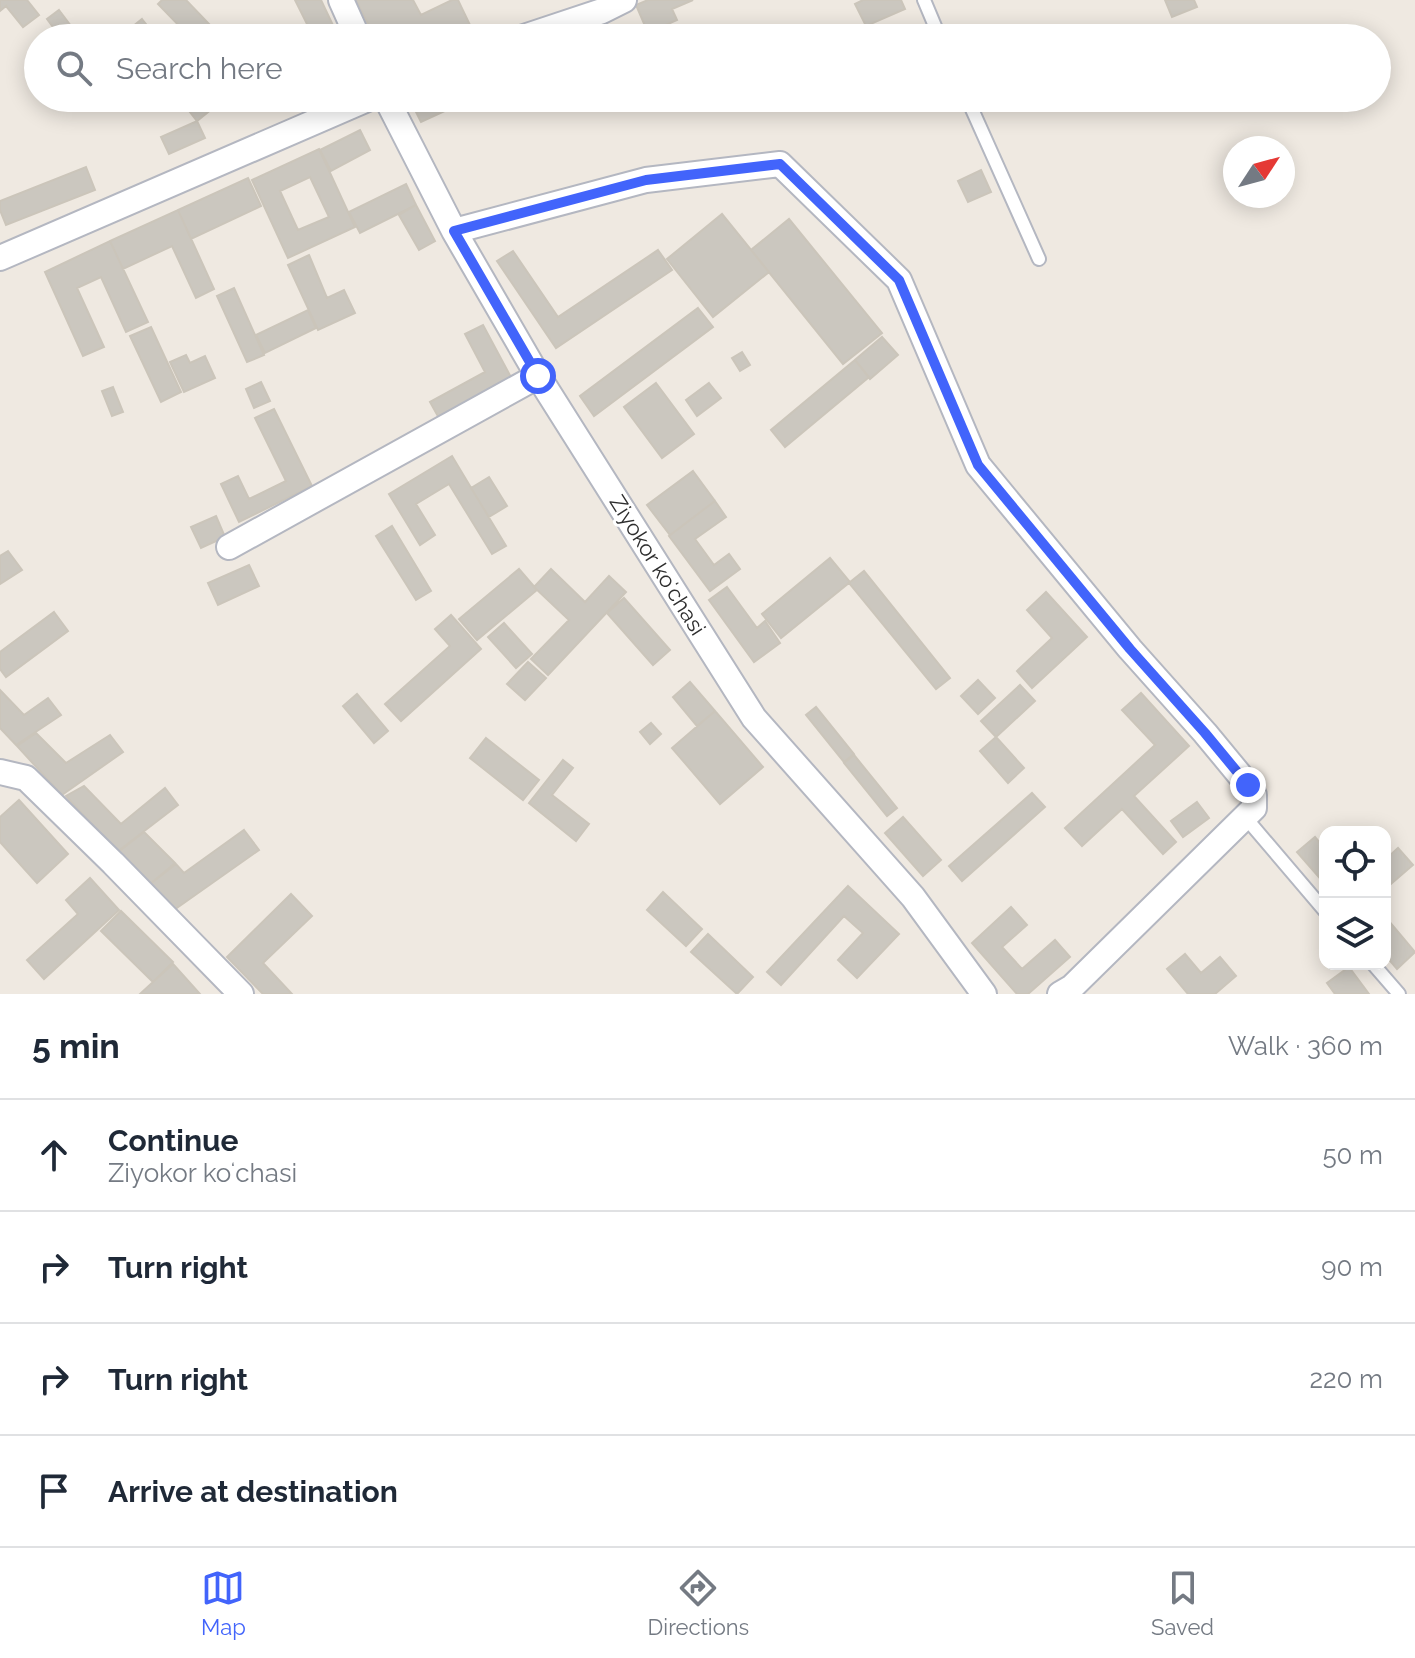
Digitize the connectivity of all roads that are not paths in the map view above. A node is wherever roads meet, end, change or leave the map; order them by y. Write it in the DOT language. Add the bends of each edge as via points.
graph roads {
  1 [pos="341,0"];
  2 [pos="624,0"];
  3 [pos="924,0"];
  4 [pos="352,24"];
  5 [pos="563,24"];
  6 [pos="934,24"];
  7 [pos="338,112"];
  8 [pos="393,112"];
  9 [pos="973,112"];
  10 [pos="454,231"];
  11 [pos="0,258"];
  12 [pos="1039,259"];
  13 [pos="538,376"];
  14 [pos="229,547"];
  15 [pos="0,774"];
  16 [pos="1245,817"];
  17 [pos="1319,904"];
  18 [pos="1378,970"];
  19 [pos="241,994"];
  20 [pos="984,994"];
  21 [pos="1060,994"];
  22 [pos="1399,994"];
  1 -- 4 [label="street"];
  2 -- 5 [label="street"];
  3 -- 6 [label="lane"];
  7 -- 11 [label="street"];
  8 -- 10 [label="street, Ziyokor koʻchasi"];
  9 -- 12 [label="lane"];
  10 -- 13 [label="street, Ziyokor koʻchasi"];
  10 -- 16 [label="street" via="646,180 780,164 899,280 978,465 1248,785 1254,808"];
  13 -- 14 [label="street"];
  13 -- 20 [label="street, Ziyokor koʻchasi" via="754,718 913,897"];
  15 -- 19 [label="street" via="26,778"];
  16 -- 17 [label="lane"];
  16 -- 21 [label="street"];
  18 -- 22 [label="lane"];
}
